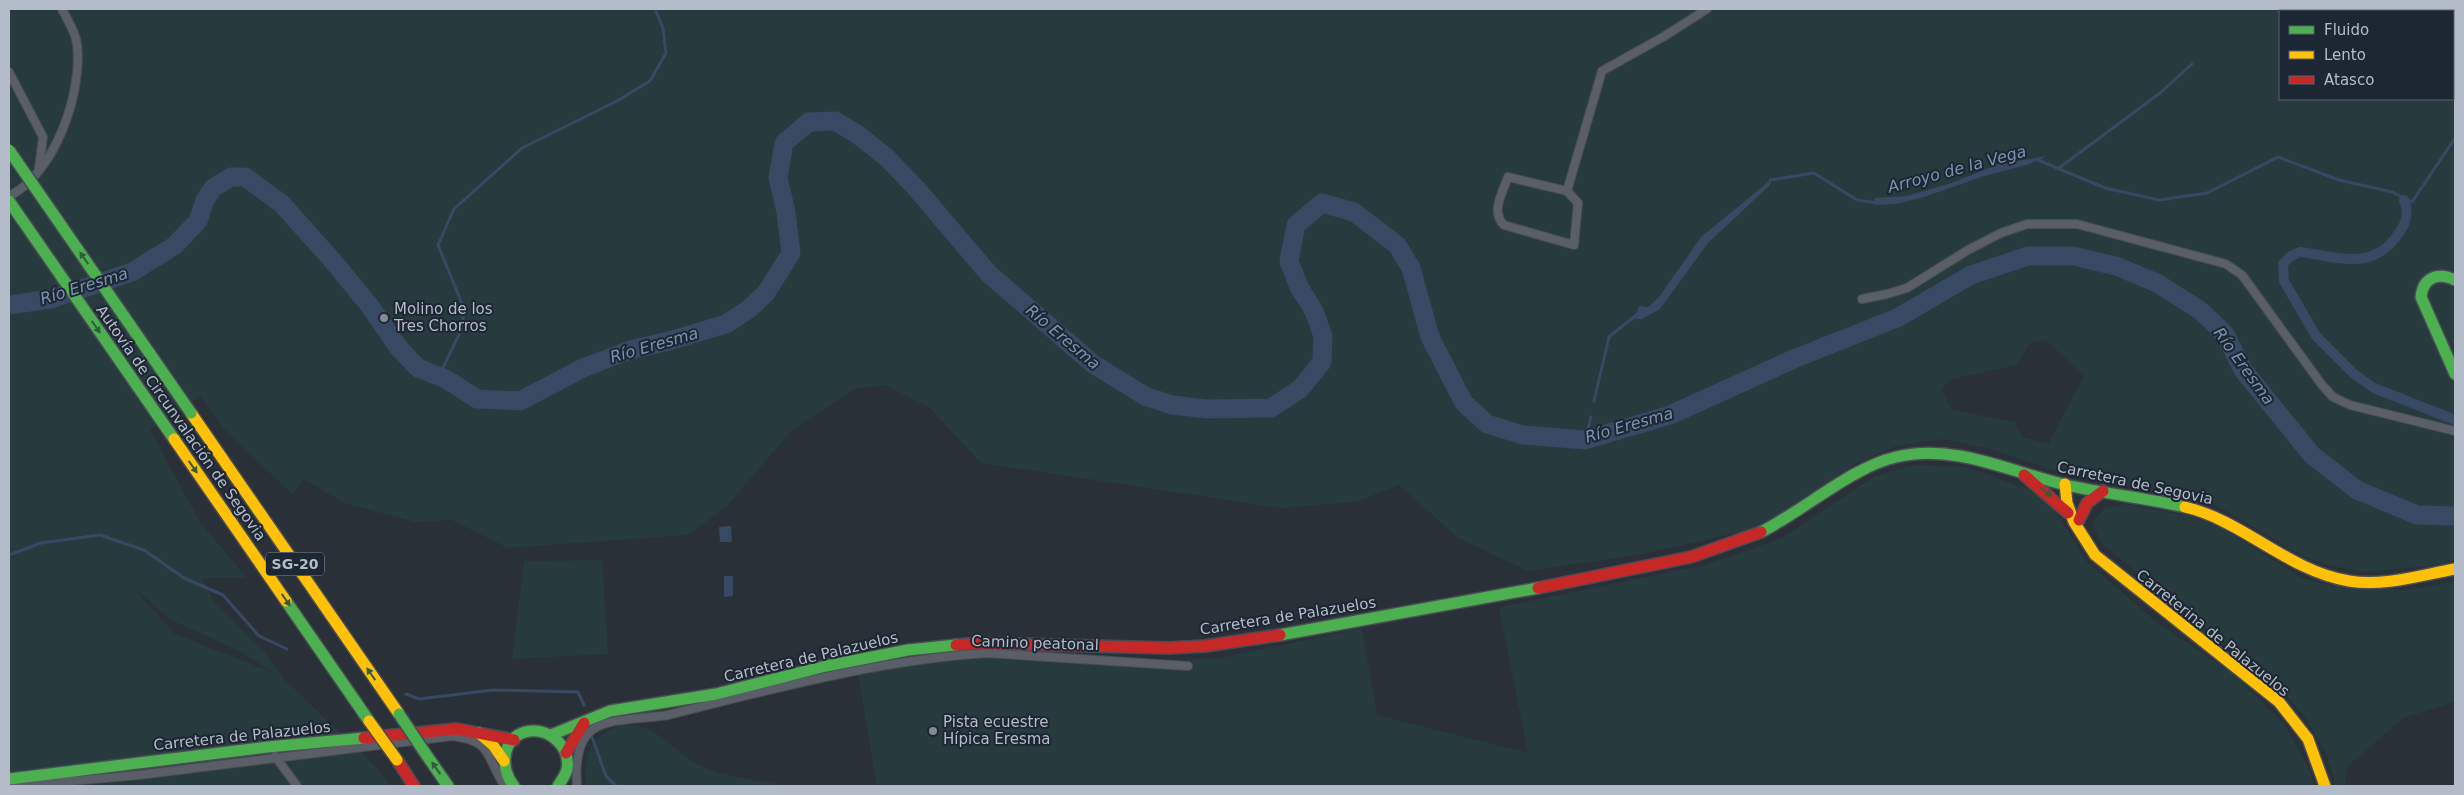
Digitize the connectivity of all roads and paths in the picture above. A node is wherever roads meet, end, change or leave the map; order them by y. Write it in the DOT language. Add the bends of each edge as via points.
graph roads {
  1 [pos="62,9"];
  2 [pos="1707,9"];
  3 [pos="9,72"];
  4 [pos="9,149"];
  5 [pos="36,176"];
  6 [pos="1567,191"];
  7 [pos="9,196"];
  8 [pos="9,201"];
  9 [pos="2455,280"];
  10 [pos="1862,298"];
  11 [pos="2455,374"];
  12 [pos="2455,431"];
  13 [pos="1945,453"];
  14 [pos="2016,469"];
  15 [pos="2066,485"];
  16 [pos="2103,491"];
  17 [pos="2076,520"];
  18 [pos="2455,569"];
  19 [pos="1188,666"];
  20 [pos="584,723"];
  21 [pos="479,733"];
  22 [pos="551,735"];
  23 [pos="514,740"];
  24 [pos="268,747"];
  25 [pos="566,753"];
  26 [pos="276,758"];
  27 [pos="504,761"];
  28 [pos="9,779"];
  29 [pos="564,783"];
  30 [pos="15,786"];
  31 [pos="297,786"];
  32 [pos="414,786"];
  33 [pos="448,786"];
  34 [pos="504,786"];
  35 [pos="514,786"];
  36 [pos="577,786"];
  37 [pos="2325,786"];
  1 -- 5 [label="street" via="78,43 75,94 68,116 41,172"];
  2 -- 6 [label="street" via="1602,71"];
  3 -- 5 [label="street" via="43,137"];
  33 -- 4 [label="main road, Autovía de Circunvalación de Segovia / SG-20, one-way, bridge"];
  5 -- 7 [label="street"];
  6 -- 6 [label="street" via="1578,203 1574,245 1504,225 1496,212 1508,177"];
  8 -- 32 [label="main road, Autovía de Circunvalación de Segovia / SG-20, one-way, bridge"];
  9 -- 11 [label="main road" via="2440,275 2430,278 2423,286 2421,297"];
  10 -- 12 [label="street" via="1907,288 1968,250 2027,224 2078,224 2226,264 2242,275 2333,397 2350,405"];
  13 -- 14 [label="main road, Carretera de Segovia"];
  13 -- 20 [label="main road, Carretera de Palazuelos" via="1880,461 1754,536 1691,557 1550,586 1205,646 1169,648 990,643 908,650 826,666 716,694 610,711"];
  14 -- 15 [label="main road, Carretera de Segovia"];
  14 -- 17 [label="main road, one-way"];
  15 -- 16 [label="main road, Carretera de Segovia"];
  15 -- 17 [label="main road" via="2066,501"];
  16 -- 17 [label="main road" via="2087,503"];
  16 -- 18 [label="main road, Carretera de Segovia" via="2176,504 2219,517 2300,564 2349,581 2372,582"];
  17 -- 37 [label="main road, Carreterina de Palazuelos" via="2082,538 2104,564 2278,702 2308,739"];
  19 -- 36 [label="street, Camino peatonal" via="987,653 871,667 668,715 608,721 594,728 583,741 577,754"];
  20 -- 22 [label="main road, Carretera de Palazuelos"];
  20 -- 25 [label="main road"];
  21 -- 23 [label="main road, Carretera de Palazuelos"];
  21 -- 24 [label="main road, Carretera de Palazuelos" via="457,729"];
  21 -- 27 [label="main road"];
  22 -- 23 [label="main road" via="531,732"];
  22 -- 25 [label="main road" via="561,743"];
  23 -- 27 [label="main road"];
  24 -- 26 [label="street"];
  24 -- 28 [label="main road, Carretera de Palazuelos"];
  25 -- 29 [label="main road" via="568,767"];
  26 -- 30 [label="street"];
  26 -- 31 [label="street"];
  26 -- 34 [label="street" via="452,736 479,744 488,754"];
  27 -- 35 [label="main road" via="505,772"];
}
